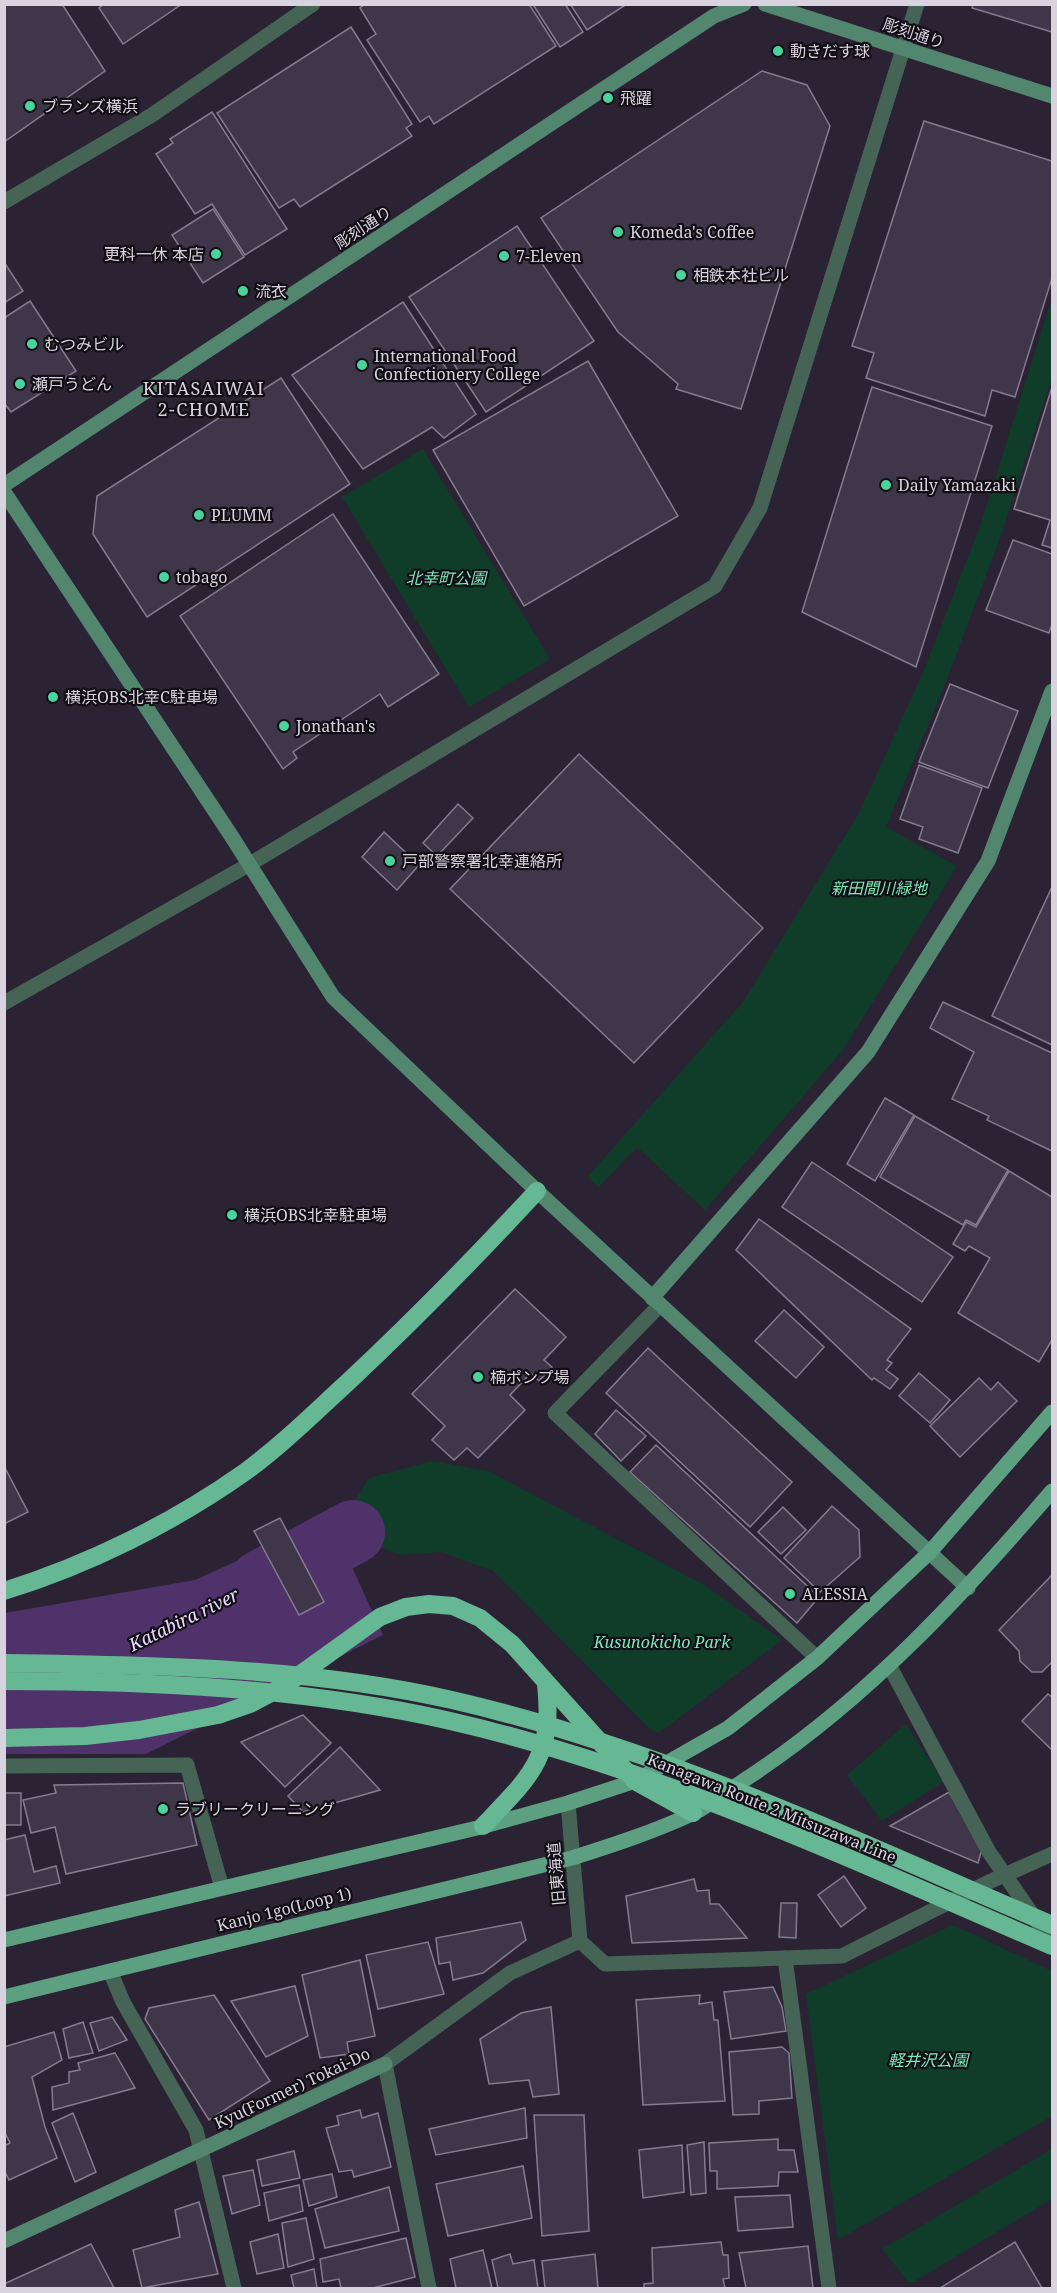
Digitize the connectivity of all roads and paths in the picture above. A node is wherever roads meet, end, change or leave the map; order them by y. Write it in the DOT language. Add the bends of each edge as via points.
graph roads {
  1 [pos="313,4"];
  2 [pos="744,4"];
  3 [pos="765,4"];
  4 [pos="917,4"];
  5 [pos="903,48"];
  6 [pos="1053,96"];
  7 [pos="4,202"];
  8 [pos="4,485"];
  9 [pos="4,492"];
  10 [pos="1053,691"];
  11 [pos="250,864"];
  12 [pos="4,1003"];
  13 [pos="537,1191"];
  14 [pos="656,1301"];
  15 [pos="1053,1412"];
  16 [pos="1053,1491"];
  17 [pos="930,1552"];
  18 [pos="968,1588"];
  19 [pos="4,1591"];
  20 [pos="817,1658"];
  21 [pos="4,1663"];
  22 [pos="890,1667"];
  23 [pos="4,1681"];
  24 [pos="546,1684"];
  25 [pos="4,1738"];
  26 [pos="4,1766"];
  27 [pos="635,1781"];
  28 [pos="568,1803"];
  29 [pos="693,1813"];
  30 [pos="483,1826"];
  31 [pos="1053,1854"];
  32 [pos="572,1858"];
  33 [pos="1006,1876"];
  34 [pos="222,1887"];
  35 [pos="1053,1925"];
  36 [pos="4,1940"];
  37 [pos="580,1941"];
  38 [pos="1053,1944"];
  39 [pos="785,1958"];
  40 [pos="110,1971"];
  41 [pos="4,1997"];
  42 [pos="385,2064"];
  43 [pos="203,2151"];
  44 [pos="4,2241"];
  45 [pos="234,2289"];
  46 [pos="429,2289"];
  47 [pos="830,2289"];
  1 -- 7 [label="street" via="152,115"];
  2 -- 8 [label="street, 彫刻通り" via="714,16"];
  3 -- 5 [label="street, 彫刻通り"];
  4 -- 5 [label="street"];
  5 -- 6 [label="street, 彫刻通り"];
  5 -- 11 [label="street" via="760,508 715,586"];
  9 -- 11 [label="street"];
  10 -- 14 [label="street" via="988,861 868,1052"];
  11 -- 12 [label="street"];
  11 -- 13 [label="street" via="333,997"];
  13 -- 14 [label="street"];
  13 -- 19 [label="highway" via="462,1272 289,1437 244,1472 149,1529"];
  14 -- 17 [label="street"];
  14 -- 20 [label="street" via="555,1413"];
  15 -- 17 [label="main road, Kanjo 1go(Loop 1)"];
  16 -- 18 [label="main road, Kanjo 1go(Loop 1)"];
  17 -- 18 [label="street"];
  17 -- 20 [label="main road, Kanjo 1go(Loop 1)"];
  18 -- 22 [label="main road, Kanjo 1go(Loop 1)"];
  20 -- 27 [label="main road, Kanjo 1go(Loop 1)" via="728,1728"];
  21 -- 35 [label="highway, Kanagawa Route 2 Mitsuzawa Line, bridge" via="199,1668 322,1678 451,1700 577,1734 744,1794"];
  22 -- 29 [label="main road, Kanjo 1go(Loop 1)" via="792,1748"];
  22 -- 33 [label="street" via="989,1852"];
  23 -- 38 [label="highway, Kanagawa Route 2 Mitsuzawa Line, bridge" via="173,1686 309,1696 384,1708 508,1736 632,1773 755,1819"];
  24 -- 25 [label="highway" via="512,1644 480,1618 453,1606 429,1604 380,1617 284,1686 218,1715 129,1731"];
  24 -- 27 [label="highway"];
  24 -- 30 [label="highway" via="547,1737 540,1757 531,1773"];
  26 -- 34 [label="street" via="187,1765"];
  27 -- 28 [label="main road, Kanjo 1go(Loop 1)"];
  27 -- 29 [label="highway"];
  28 -- 30 [label="main road, Kanjo 1go(Loop 1)"];
  28 -- 32 [label="street, 旧東海道"];
  29 -- 32 [label="main road, Kanjo 1go(Loop 1)" via="625,1842"];
  30 -- 34 [label="main road, Kanjo 1go(Loop 1)"];
  31 -- 33 [label="street"];
  32 -- 37 [label="street, 旧東海道"];
  32 -- 40 [label="main road, Kanjo 1go(Loop 1)"];
  33 -- 38 [label="street"];
  33 -- 39 [label="street" via="842,1956"];
  34 -- 36 [label="main road, Kanjo 1go(Loop 1)"];
  37 -- 39 [label="street" via="605,1964"];
  37 -- 42 [label="street, Kyu(Former) Tokai-Do" via="510,1973"];
  39 -- 47 [label="street"];
  40 -- 41 [label="main road, Kanjo 1go(Loop 1)"];
  40 -- 43 [label="street" via="123,2002 196,2130"];
  42 -- 43 [label="street, Kyu(Former) Tokai-Do"];
  42 -- 46 [label="street"];
  43 -- 44 [label="street, Kyu(Former) Tokai-Do"];
  43 -- 45 [label="street"];
}
